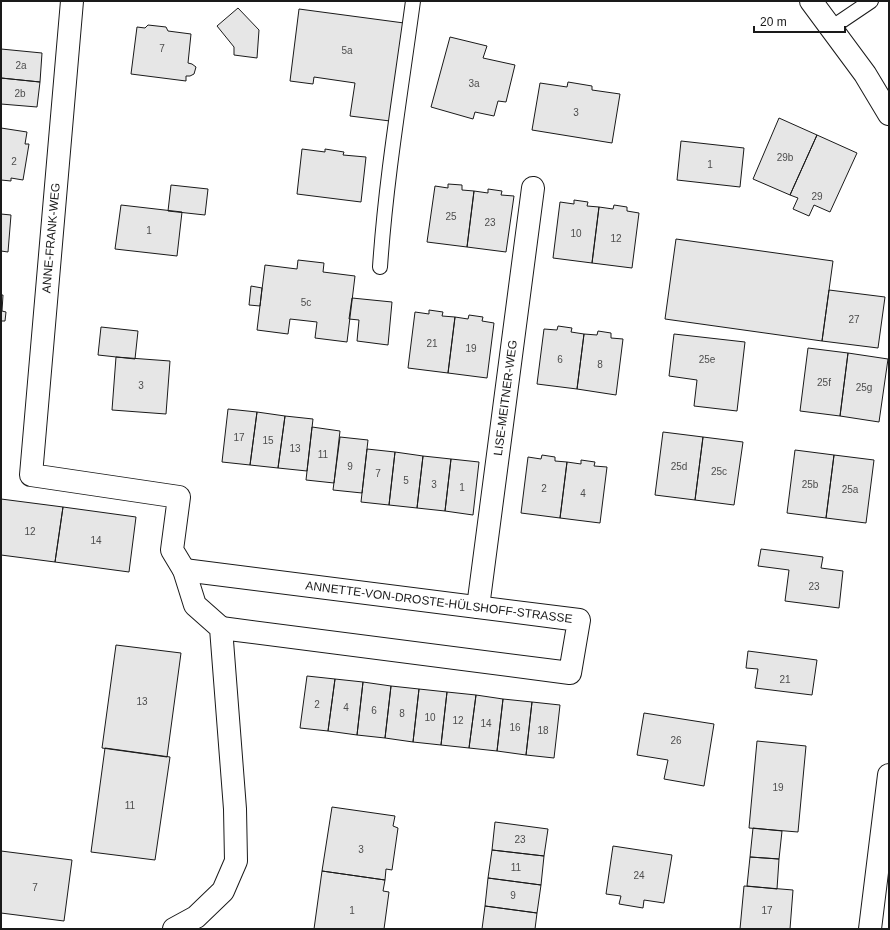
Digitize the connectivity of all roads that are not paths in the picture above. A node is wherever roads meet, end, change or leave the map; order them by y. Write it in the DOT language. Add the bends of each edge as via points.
graph roads {
  1 [pos="72,1"];
  2 [pos="413,1"];
  3 [pos="811,1"];
  4 [pos="871,1"];
  5 [pos="831,28"];
  6 [pos="889,114"];
  7 [pos="533,188"];
  8 [pos="380,267"];
  9 [pos="184,570"];
  10 [pos="478,607"];
  11 [pos="221,628"];
  12 [pos="889,775"];
  13 [pos="201,923"];
  14 [pos="174,929"];
  15 [pos="870,929"];
  1 -- 9 [label="street, ANNE-FRANK-WEG" via="31,475 179,497 172,550"];
  2 -- 8 [label="lane"];
  3 -- 5 [label="street"];
  4 -- 5 [label="lane"];
  5 -- 6 [label="street" via="866,74"];
  7 -- 10 [label="street, LISE-MEITNER-WEG"];
  9 -- 10 [label="street, ANNETTE-VON-DROSTE-HÜLSHOFF-STRASSE"];
  9 -- 11 [label="street" via="196,605"];
  10 -- 11 [label="street, ANNETTE-VON-DROSTE-HÜLSHOFF-STRASSE" via="578,620 570,673"];
  11 -- 13 [label="street" via="235,809 236,861 223,891"];
  12 -- 15 [label="street"];
  13 -- 14 [label="street"];
}
